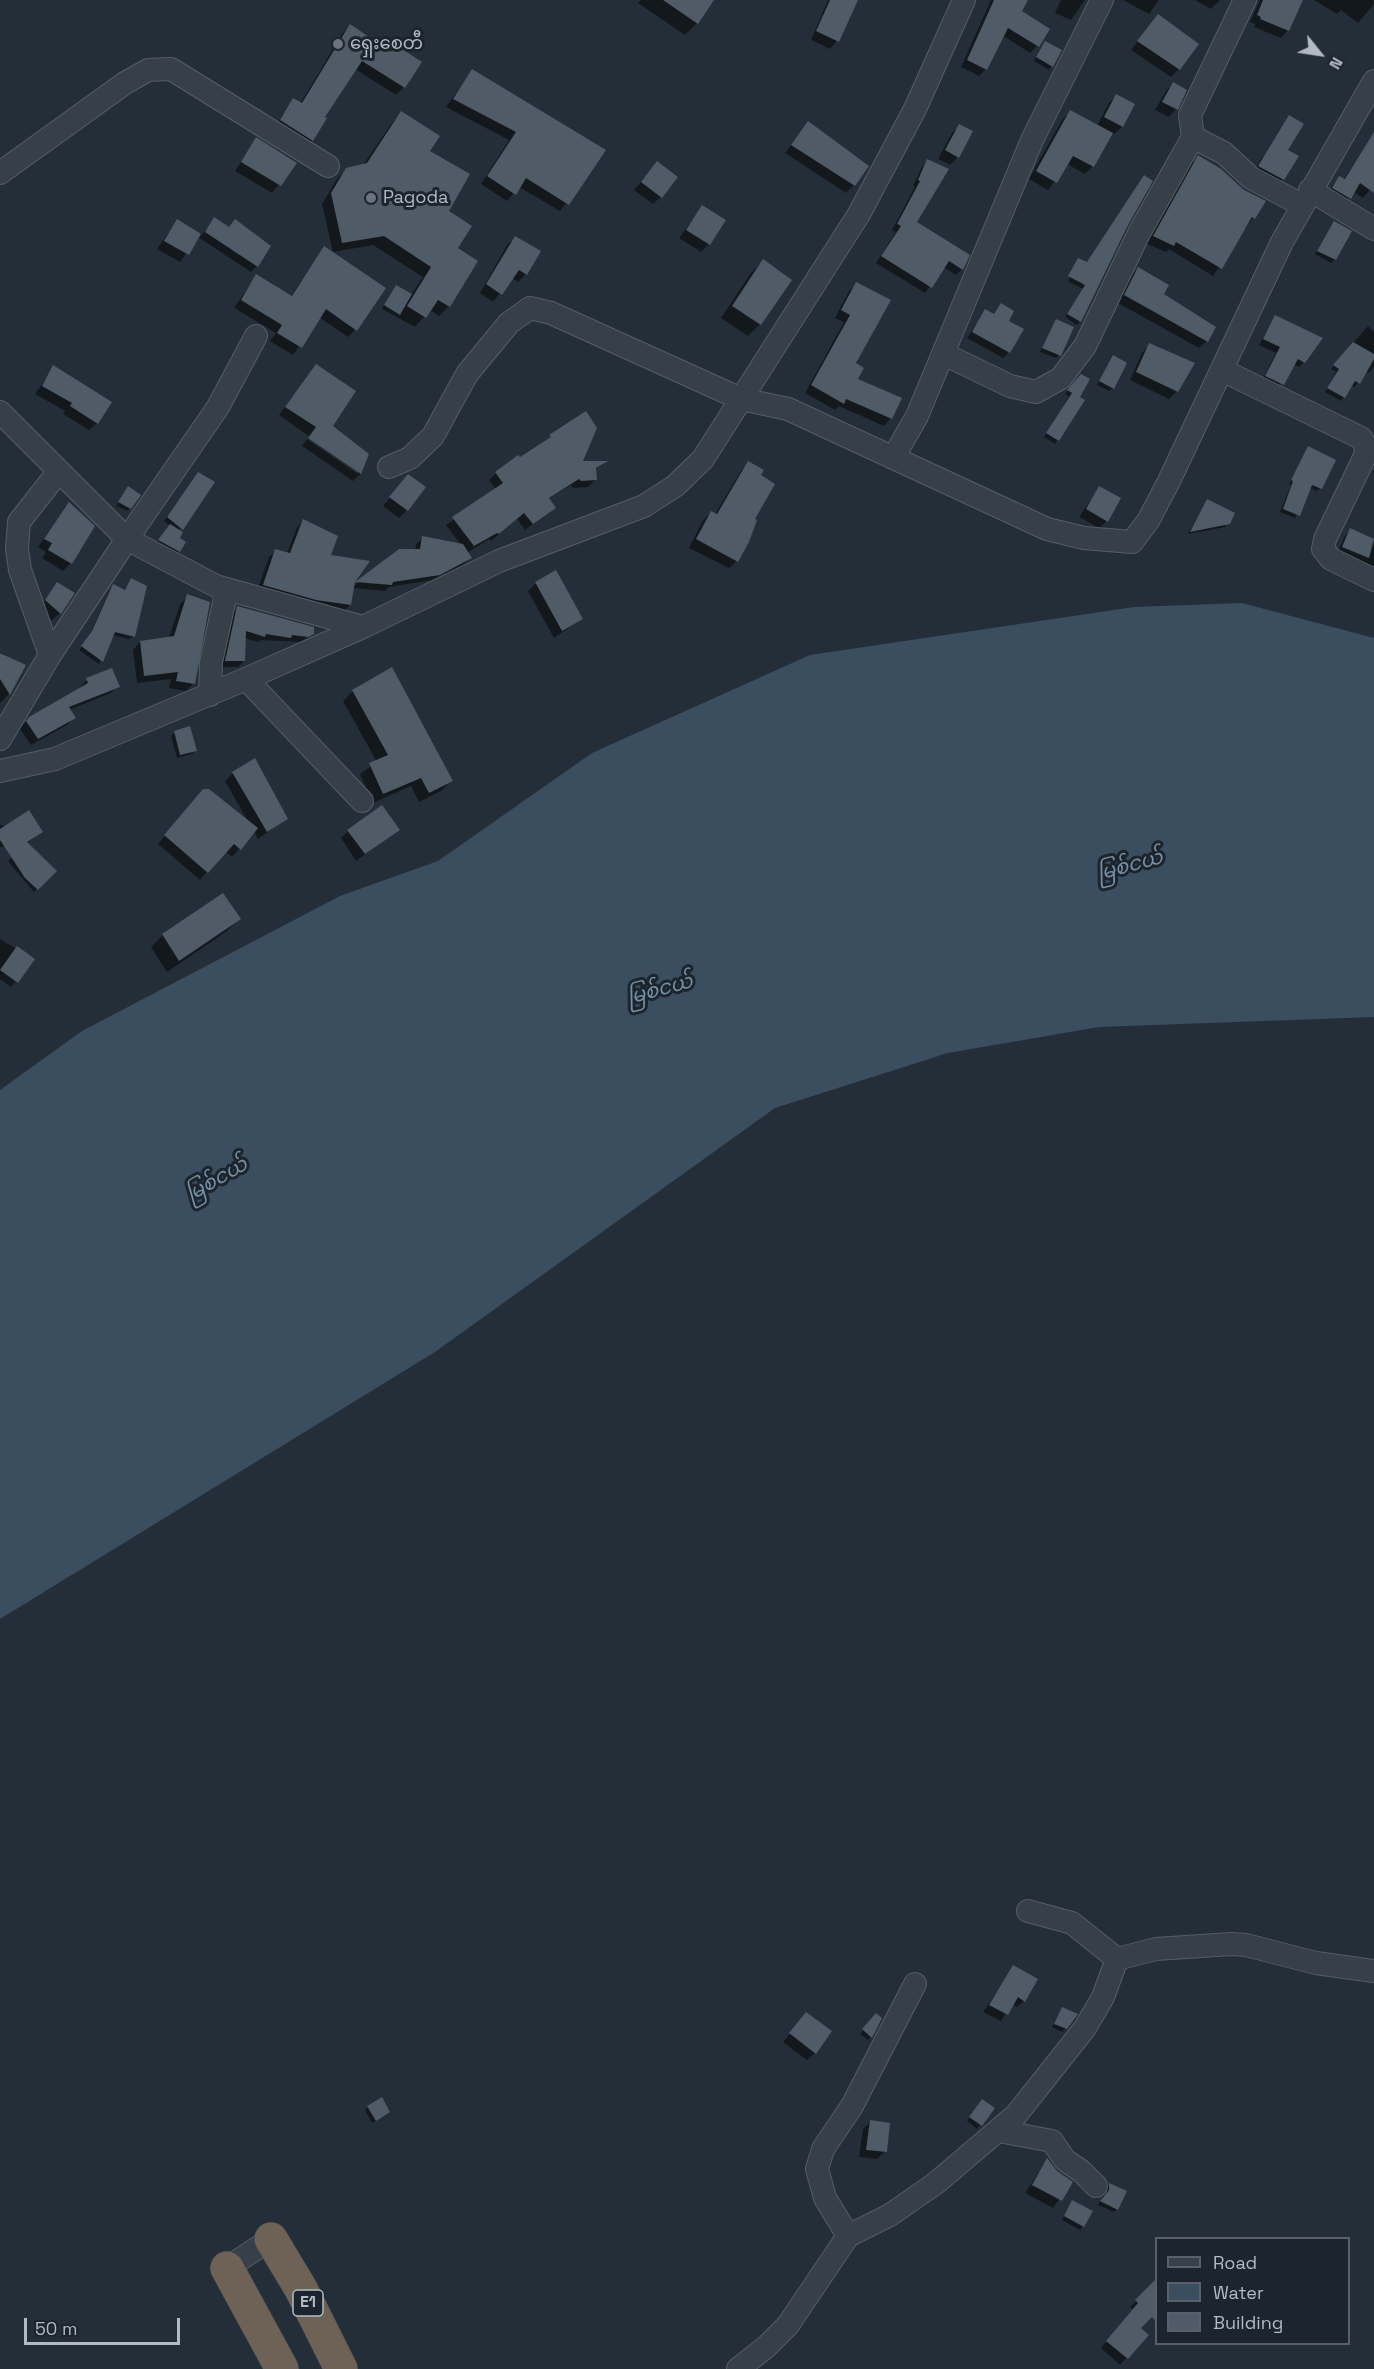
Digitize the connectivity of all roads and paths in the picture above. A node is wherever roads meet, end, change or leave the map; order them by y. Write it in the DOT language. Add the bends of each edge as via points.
graph roads {
  1 [pos="964,0"];
  2 [pos="1102,0"];
  3 [pos="1245,0"];
  4 [pos="1374,81"];
  5 [pos="1193,137"];
  6 [pos="328,166"];
  7 [pos="0,173"];
  8 [pos="1306,198"];
  9 [pos="1374,229"];
  10 [pos="256,336"];
  11 [pos="944,354"];
  12 [pos="1222,370"];
  13 [pos="741,399"];
  14 [pos="0,412"];
  15 [pos="893,458"];
  16 [pos="389,467"];
  17 [pos="59,471"];
  18 [pos="127,539"];
  19 [pos="10,569"];
  20 [pos="1374,579"];
  21 [pos="227,589"];
  22 [pos="363,627"];
  23 [pos="50,655"];
  24 [pos="246,679"];
  25 [pos="210,695"];
  26 [pos="0,739"];
  27 [pos="0,771"];
  28 [pos="362,801"];
  29 [pos="1028,1911"];
  30 [pos="1118,1959"];
  31 [pos="1374,1971"];
  32 [pos="915,1984"];
  33 [pos="999,2131"];
  34 [pos="1096,2186"];
  35 [pos="848,2236"];
  36 [pos="272,2239"];
  37 [pos="227,2268"];
  38 [pos="282,2369"];
  39 [pos="341,2369"];
  40 [pos="738,2369"];
  1 -- 13 [label="street" via="915,109 860,214"];
  2 -- 11 [label="street" via="1032,140"];
  3 -- 5 [label="street" via="1190,116"];
  4 -- 8 [label="street"];
  5 -- 8 [label="street" via="1224,153 1251,178"];
  5 -- 11 [label="street" via="1139,233 1085,346 1061,378 1036,392 1010,386"];
  6 -- 7 [label="street" via="171,69 148,70 125,83"];
  8 -- 9 [label="street"];
  8 -- 12 [label="street"];
  10 -- 18 [label="street" via="218,408"];
  11 -- 15 [label="street" via="917,416"];
  12 -- 15 [label="street" via="1148,521 1132,542 1084,538 1047,529"];
  12 -- 20 [label="street" via="1361,438 1366,446 1365,456 1323,549 1331,559"];
  13 -- 15 [label="street" via="788,409"];
  13 -- 16 [label="street" via="551,313 530,308 509,323 467,374 433,436 410,458"];
  13 -- 22 [label="street" via="703,459 675,486 644,506 499,561"];
  14 -- 17 [label="street"];
  17 -- 18 [label="street"];
  17 -- 19 [label="street" via="19,522"];
  18 -- 21 [label="street"];
  18 -- 23 [label="street"];
  19 -- 23 [label="street"];
  21 -- 22 [label="street"];
  21 -- 25 [label="street" via="211,662"];
  22 -- 24 [label="street"];
  23 -- 26 [label="street"];
  24 -- 25 [label="street"];
  24 -- 28 [label="street"];
  25 -- 27 [label="street" via="55,759"];
  29 -- 30 [label="street" via="1072,1923"];
  30 -- 31 [label="street" via="1156,1949 1230,1944"];
  30 -- 33 [label="street" via="1085,2028"];
  32 -- 35 [label="street" via="852,2106 823,2149 817,2169 825,2198"];
  33 -- 34 [label="street" via="1052,2141 1065,2160"];
  33 -- 35 [label="street" via="890,2215"];
  35 -- 40 [label="street" via="788,2325"];
  36 -- 37 [label="street"];
  36 -- 39 [label="highway, E1"];
  37 -- 38 [label="highway"];
}
